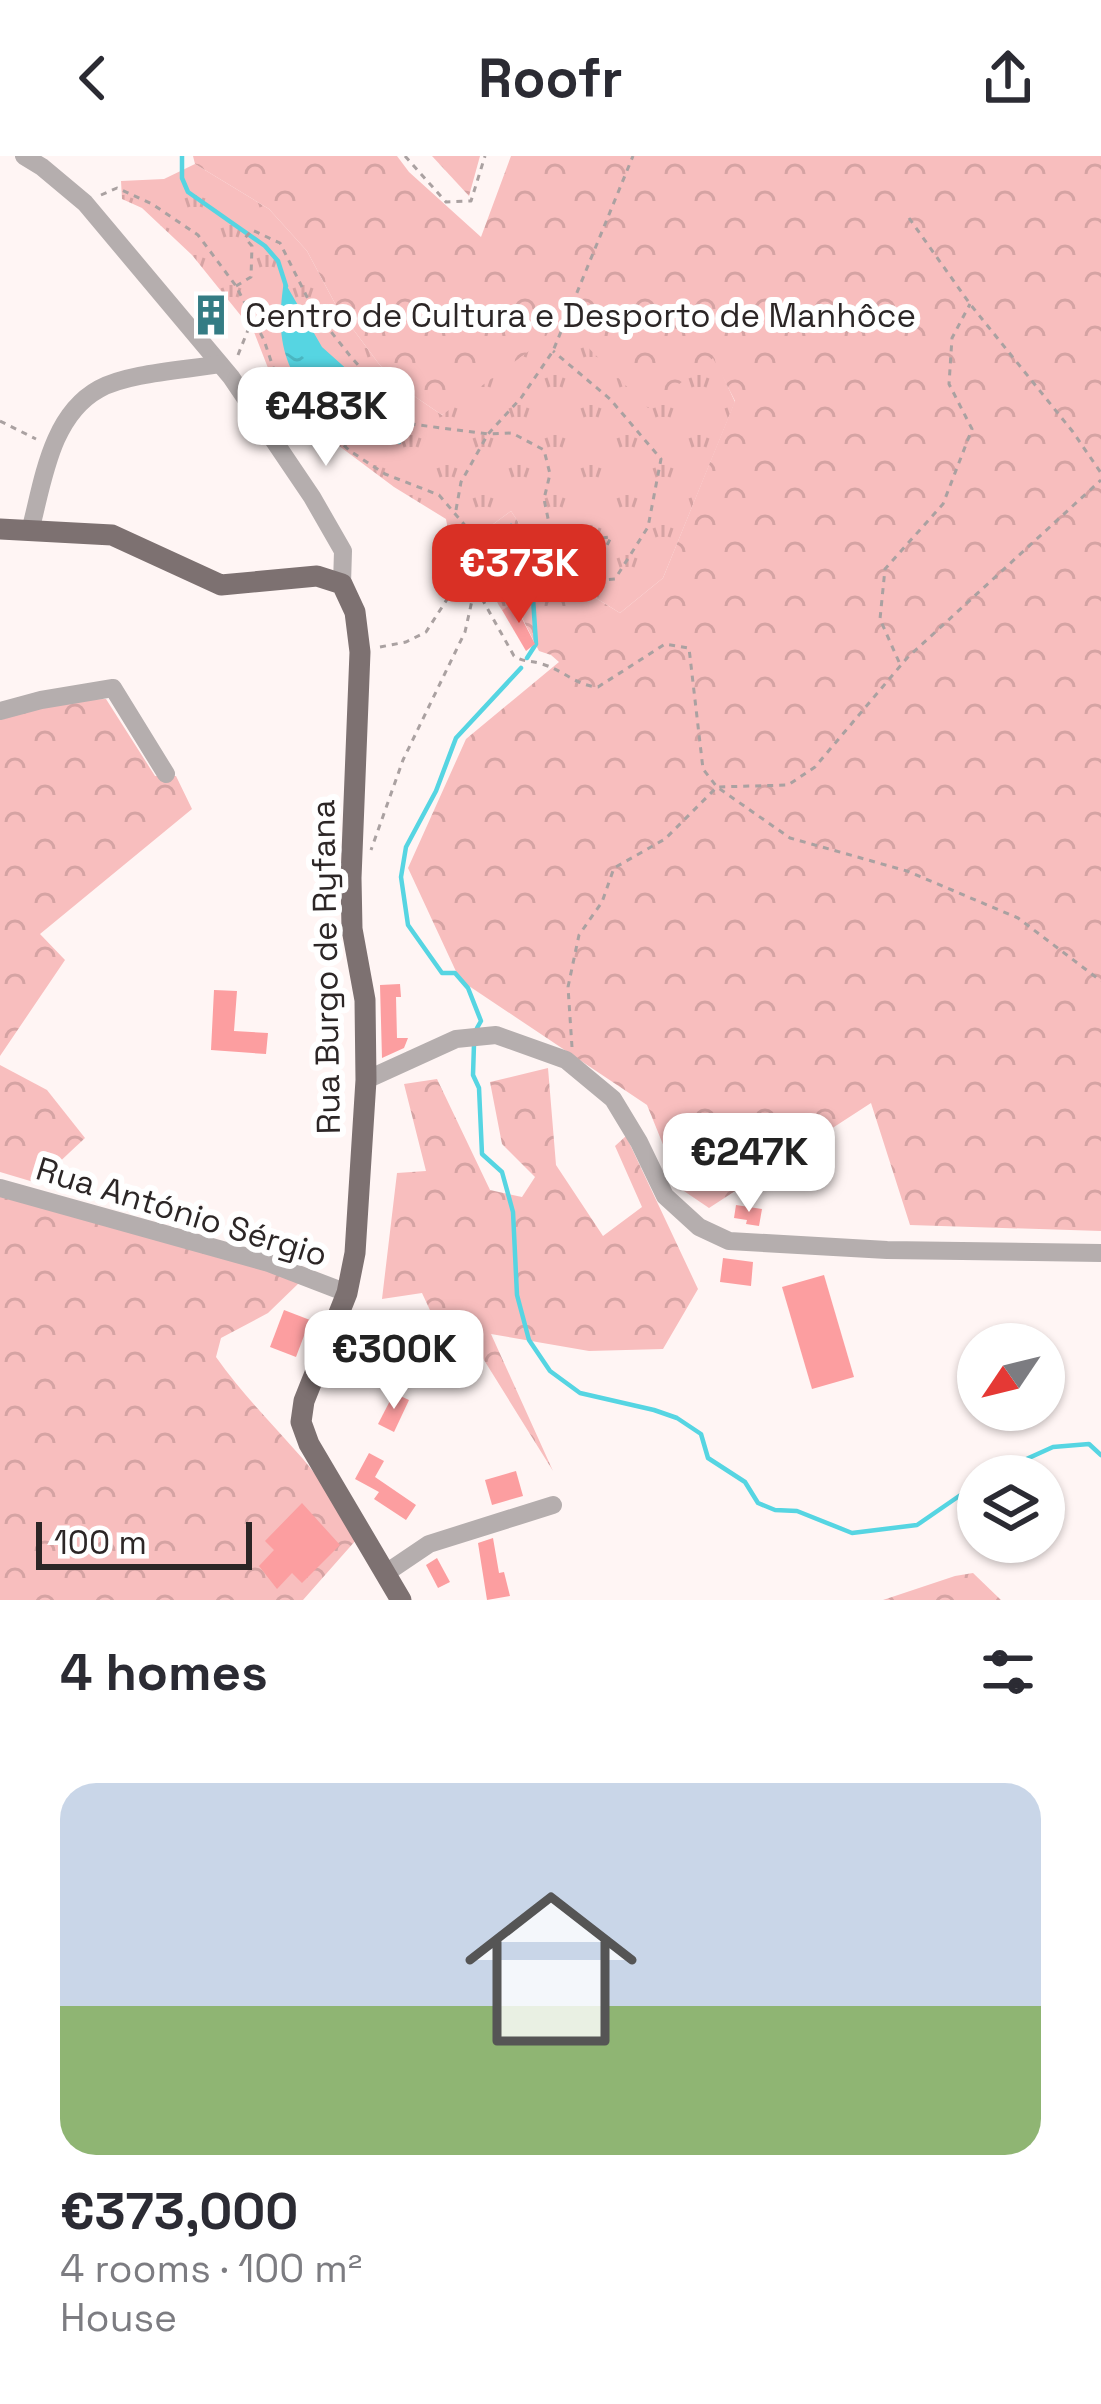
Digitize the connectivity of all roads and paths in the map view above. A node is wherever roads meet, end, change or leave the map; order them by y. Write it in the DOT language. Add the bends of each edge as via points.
graph roads {
  1 [pos="24,156"];
  2 [pos="405,156"];
  3 [pos="485,156"];
  4 [pos="633,156"];
  5 [pos="85,202"];
  6 [pos="909,218"];
  7 [pos="236,286"];
  8 [pos="970,304"];
  9 [pos="253,318"];
  10 [pos="554,351"];
  11 [pos="227,365"];
  12 [pos="0,422"];
  13 [pos="488,434"];
  14 [pos="53,448"];
  15 [pos="1101,477"];
  16 [pos="456,512"];
  17 [pos="0,529"];
  18 [pos="30,532"];
  19 [pos="472,570"];
  20 [pos="342,584"];
  21 [pos="475,586"];
  22 [pos="360,652"];
  23 [pos="901,666"];
  24 [pos="0,711"];
  25 [pos="166,773"];
  26 [pos="717,787"];
  27 [pos="370,855"];
  28 [pos="1101,981"];
  29 [pos="565,1060"];
  30 [pos="366,1080"];
  31 [pos="0,1188"];
  32 [pos="1101,1252"];
  33 [pos="347,1293"];
  34 [pos="553,1504"];
  35 [pos="386,1573"];
  36 [pos="401,1600"];
  1 -- 5 [label="street"];
  2 -- 3 [label="path" via="446,202 471,200"];
  4 -- 10 [label="path"];
  5 -- 7 [label="path" via="117,188 152,204 198,235"];
  5 -- 11 [label="street"];
  6 -- 8 [label="path"];
  7 -- 9 [label="path"];
  7 -- 13 [label="path" via="251,277 253,246 245,238 252,230 280,243 314,309 411,424"];
  8 -- 15 [label="path"];
  8 -- 23 [label="path" via="952,338 949,384 973,429 943,504 886,569 880,620"];
  9 -- 11 [label="path"];
  9 -- 16 [label="path" via="279,385 300,406 350,451 439,495"];
  10 -- 13 [label="path"];
  10 -- 13 [label="path" via="610,398 661,459 648,526 615,579 604,580 601,560 611,537 551,533 544,450 512,433"];
  11 -- 14 [label="street" via="100,388 74,410"];
  11 -- 20 [label="street" via="343,551"];
  12 -- 14 [label="path"];
  13 -- 16 [label="path" via="461,482"];
  14 -- 18 [label="street"];
  15 -- 23 [label="path"];
  16 -- 19 [label="path" via="467,529"];
  17 -- 18 [label="main road"];
  18 -- 20 [label="main road" via="112,535 221,585 317,576"];
  19 -- 21 [label="path"];
  19 -- 22 [label="path" via="425,632"];
  20 -- 22 [label="main road, Rua Burgo de Ryfana"];
  21 -- 26 [label="path" via="514,656 586,686 598,687 664,644 688,647 703,769"];
  21 -- 27 [label="path" via="465,632 403,760"];
  22 -- 30 [label="main road, Rua Burgo de Ryfana" via="351,895"];
  23 -- 26 [label="path" via="815,767 788,785"];
  24 -- 25 [label="street" via="113,688"];
  26 -- 28 [label="path" via="790,838 907,871 1018,918"];
  26 -- 29 [label="path" via="665,839 614,868 579,935 568,987 573,1045"];
  29 -- 30 [label="street" via="496,1035 456,1039"];
  29 -- 32 [label="street" via="613,1099 665,1196 729,1241"];
  30 -- 33 [label="main road, Rua Burgo de Ryfana"];
  31 -- 33 [label="street, Rua António Sérgio" via="269,1263"];
  33 -- 35 [label="main road, Rua Burgo de Ryfana" via="302,1422"];
  34 -- 35 [label="street" via="429,1544"];
  35 -- 36 [label="main road, Rua Burgo de Ryfana"];
}
